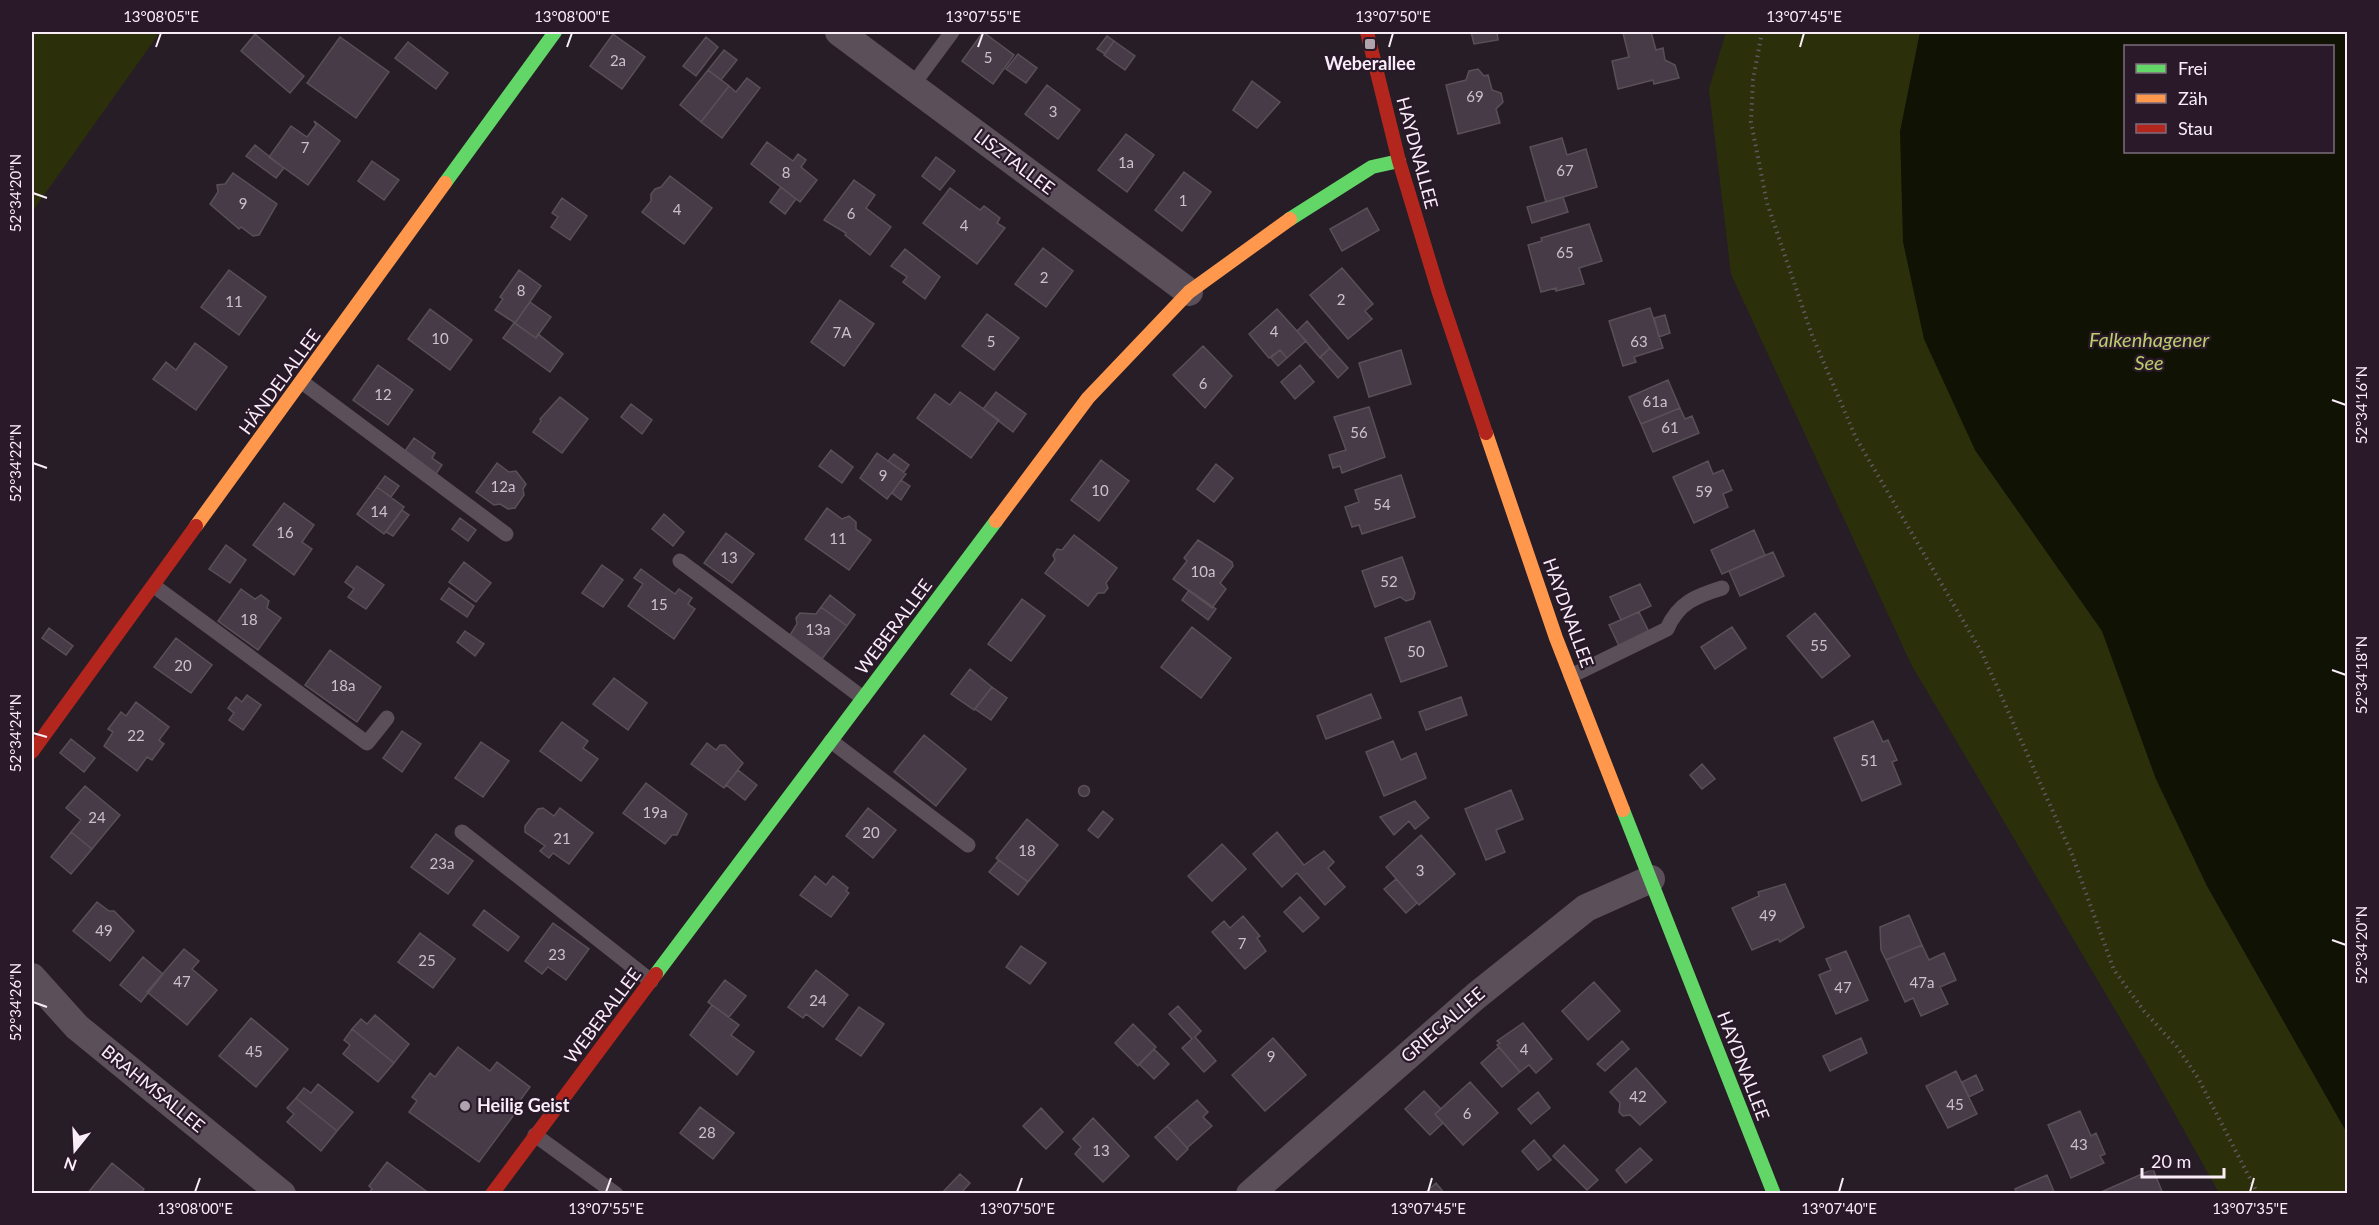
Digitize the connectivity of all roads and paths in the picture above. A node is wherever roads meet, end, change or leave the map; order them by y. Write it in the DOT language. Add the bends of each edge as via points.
graph roads {
  1 [pos="555,32"];
  2 [pos="839,32"];
  3 [pos="952,32"];
  4 [pos="1367,32"];
  5 [pos="1762,32"];
  6 [pos="912,86"];
  7 [pos="1399,161"];
  8 [pos="1189,292"];
  9 [pos="302,382"];
  10 [pos="506,534"];
  11 [pos="680,561"];
  12 [pos="154,586"];
  13 [pos="1722,588"];
  14 [pos="1571,676"];
  15 [pos="863,698"];
  16 [pos="387,718"];
  17 [pos="831,741"];
  18 [pos="32,752"];
  19 [pos="462,832"];
  20 [pos="968,845"];
  21 [pos="1651,879"];
  22 [pos="32,977"];
  23 [pos="651,981"];
  24 [pos="536,1135"];
  25 [pos="282,1194"];
  26 [pos="492,1194"];
  27 [pos="616,1194"];
  28 [pos="1250,1194"];
  29 [pos="1774,1194"];
  30 [pos="2258,1194"];
  1 -- 9 [label="street, HÄNDELALLEE"];
  2 -- 6 [label="street, LISZTALLEE"];
  3 -- 6 [label="lane"];
  4 -- 7 [label="street, HAYDNALLEE"];
  5 -- 30 [label="path" via="1753,80 1751,122 1767,203 1812,335 1856,438 1982,653 2071,852 2114,970 2198,1078"];
  6 -- 8 [label="street, LISZTALLEE"];
  7 -- 8 [label="street, WEBERALLEE" via="1362,173 1274,229"];
  7 -- 14 [label="street, HAYDNALLEE" via="1439,293"];
  8 -- 15 [label="street, WEBERALLEE" via="1088,398"];
  9 -- 10 [label="lane"];
  9 -- 12 [label="street, HÄNDELALLEE"];
  11 -- 15 [label="lane"];
  12 -- 16 [label="lane" via="367,743"];
  12 -- 18 [label="street, HÄNDELALLEE"];
  13 -- 14 [label="lane" via="1694,597 1674,614 1667,629"];
  14 -- 21 [label="street, HAYDNALLEE"];
  15 -- 17 [label="street, WEBERALLEE"];
  17 -- 20 [label="lane"];
  17 -- 23 [label="street, WEBERALLEE"];
  19 -- 23 [label="lane"];
  21 -- 28 [label="street, GRIEGALLEE" via="1586,908 1476,996"];
  21 -- 29 [label="street, HAYDNALLEE"];
  22 -- 25 [label="street, BRAHMSALLEE" via="77,1027"];
  23 -- 24 [label="street, WEBERALLEE"];
  24 -- 26 [label="street, WEBERALLEE"];
  24 -- 27 [label="lane"];
}
